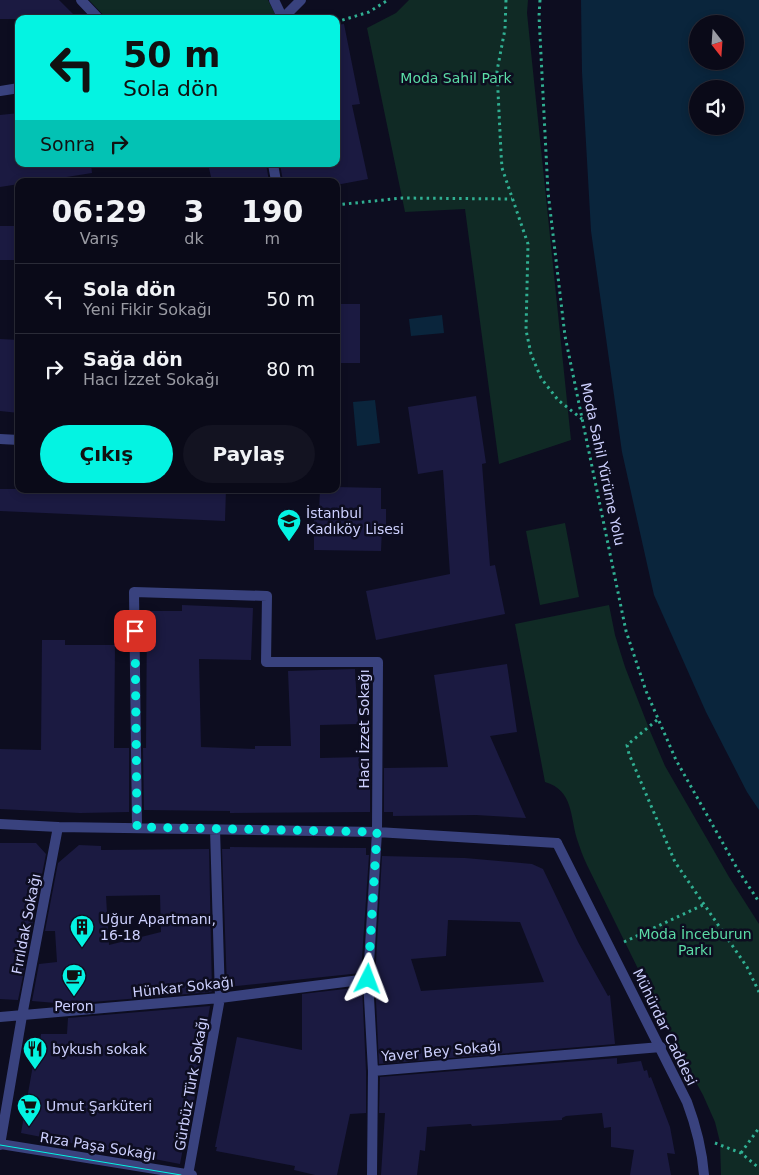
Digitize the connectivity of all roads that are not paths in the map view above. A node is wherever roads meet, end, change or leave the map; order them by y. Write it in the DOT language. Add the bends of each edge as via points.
graph roads {
  1 [pos="81,0"];
  2 [pos="274,0"];
  3 [pos="301,0"];
  4 [pos="95,15"];
  5 [pos="282,15"];
  6 [pos="286,15"];
  7 [pos="15,89"];
  8 [pos="0,91"];
  9 [pos="0,439"];
  10 [pos="15,440"];
  11 [pos="0,824"];
  12 [pos="58,827"];
  13 [pos="137,827"];
  14 [pos="215,829"];
  15 [pos="377,832"];
  16 [pos="368,979"];
  17 [pos="220,998"];
  18 [pos="22,1016"];
  19 [pos="0,1017"];
  20 [pos="661,1047"];
  21 [pos="373,1071"];
  22 [pos="0,1144"];
  23 [pos="190,1175"];
  24 [pos="372,1175"];
  25 [pos="704,1175"];
  1 -- 4 [label="street"];
  2 -- 5 [label="street"];
  3 -- 6 [label="street"];
  7 -- 8 [label="street"];
  9 -- 10 [label="street"];
  11 -- 12 [label="street, Mühürdar Caddesi"];
  12 -- 13 [label="street, Mühürdar Caddesi"];
  12 -- 18 [label="street, Fırıldak Sokağı"];
  13 -- 14 [label="street, Mühürdar Caddesi"];
  13 -- 15 [label="street, Hacı İzzet Sokağı" via="134,592 267,596 266,662 378,662"];
  14 -- 15 [label="street, Mühürdar Caddesi"];
  14 -- 17 [label="street, Gürbüz Türk Sokağı"];
  15 -- 16 [label="street, Yaver Bey Sokağı"];
  15 -- 20 [label="street, Mühürdar Caddesi" via="557,842"];
  16 -- 17 [label="street, Hünkar Sokağı"];
  16 -- 21 [label="street, Yaver Bey Sokağı"];
  17 -- 18 [label="street, Hünkar Sokağı"];
  17 -- 23 [label="street, Gürbüz Türk Sokağı"];
  18 -- 19 [label="street, Hünkar Sokağı"];
  18 -- 22 [label="street, Fırıldak Sokağı"];
  20 -- 21 [label="street, Yaver Bey Sokağı"];
  20 -- 25 [label="street, Mühürdar Caddesi" via="696,1127"];
  21 -- 24 [label="street"];
  22 -- 23 [label="street, Rıza Paşa Sokağı"];
}
